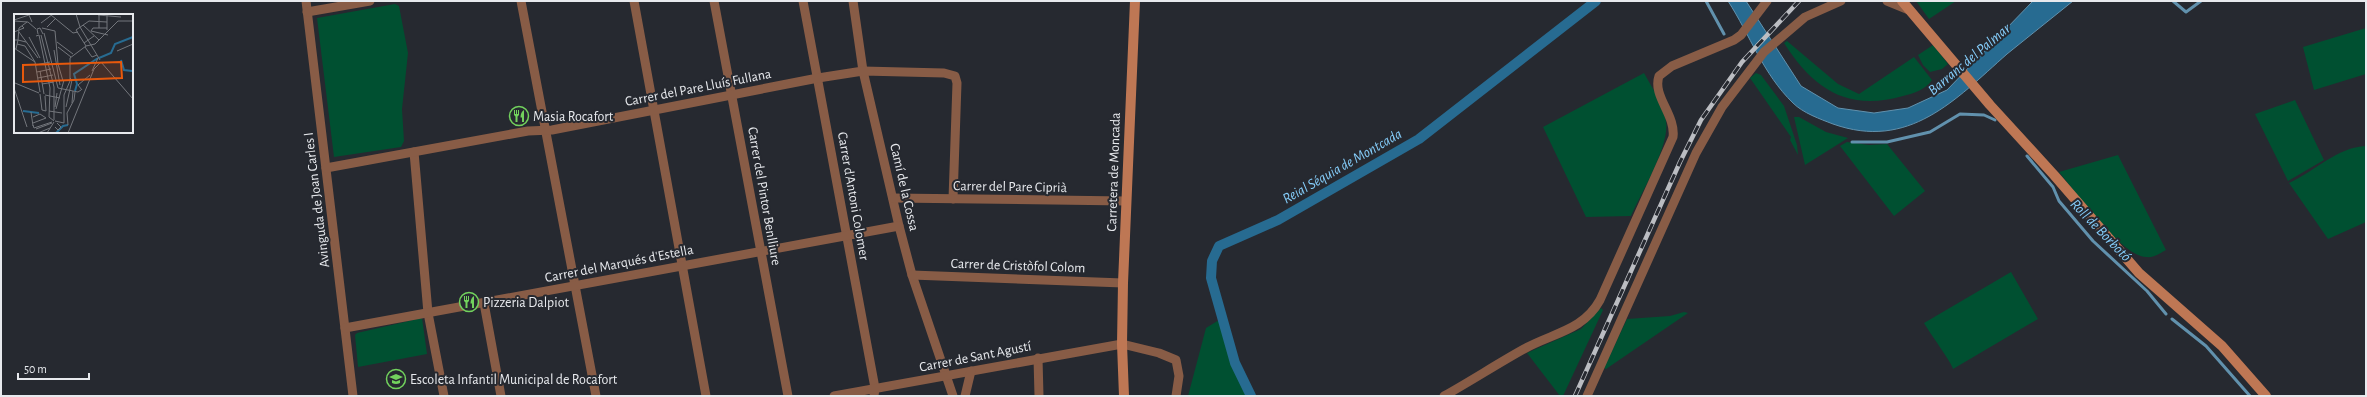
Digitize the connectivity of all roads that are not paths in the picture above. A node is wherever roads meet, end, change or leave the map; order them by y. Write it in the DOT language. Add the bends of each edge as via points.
graph roads {
  1 [pos="306,1"];
  2 [pos="370,1"];
  3 [pos="521,1"];
  4 [pos="634,1"];
  5 [pos="714,1"];
  6 [pos="803,1"];
  7 [pos="1135,1"];
  8 [pos="1767,1"];
  9 [pos="1841,1"];
  10 [pos="1887,1"];
  11 [pos="1902,1"];
  12 [pos="853,3"];
  13 [pos="1909,10"];
  14 [pos="307,12"];
  15 [pos="863,71"];
  16 [pos="818,78"];
  17 [pos="732,95"];
  18 [pos="654,110"];
  19 [pos="545,128"];
  20 [pos="414,152"];
  21 [pos="326,168"];
  22 [pos="893,198"];
  23 [pos="953,199"];
  24 [pos="1126,202"];
  25 [pos="898,226"];
  26 [pos="846,235"];
  27 [pos="760,250"];
  28 [pos="683,265"];
  29 [pos="912,275"];
  30 [pos="1123,284"];
  31 [pos="575,286"];
  32 [pos="484,303"];
  33 [pos="428,313"];
  34 [pos="345,328"];
  35 [pos="1122,344"];
  36 [pos="1038,358"];
  37 [pos="971,371"];
  38 [pos="945,376"];
  39 [pos="874,392"];
  40 [pos="353,396"];
  41 [pos="444,396"];
  42 [pos="501,396"];
  43 [pos="596,396"];
  44 [pos="706,396"];
  45 [pos="788,396"];
  46 [pos="834,396"];
  47 [pos="953,396"];
  48 [pos="965,396"];
  49 [pos="1039,396"];
  50 [pos="1124,396"];
  51 [pos="1176,396"];
  52 [pos="1444,396"];
  53 [pos="1587,396"];
  54 [pos="2266,396"];
  1 -- 14 [label="street, Avinguda de Joan Carles I"];
  2 -- 14 [label="street"];
  3 -- 19 [label="street"];
  4 -- 18 [label="street"];
  5 -- 17 [label="street, Carrer del Pintor Benlliure"];
  6 -- 16 [label="street, Carrer d'Antoni Colomer"];
  7 -- 24 [label="street, Carretera de Moncada"];
  8 -- 52 [label="street" via="1741,35 1734,40 1672,66 1659,76 1659,91 1672,123 1672,137 1603,293 1592,312 1573,329 1524,349"];
  9 -- 53 [label="street" via="1806,17 1769,47 1722,107 1696,153"];
  10 -- 13 [label="street"];
  11 -- 13 [label="street"];
  12 -- 15 [label="street, Camí de la Cossa"];
  13 -- 54 [label="street" via="2139,273 2222,346"];
  14 -- 21 [label="street, Avinguda de Joan Carles I"];
  15 -- 16 [label="street, Carrer del Pare Lluís Fullana"];
  15 -- 22 [label="street, Camí de la Cossa"];
  15 -- 23 [label="street, Carrer del Pare Lluís Fullana" via="944,73 955,76 957,84"];
  16 -- 17 [label="street, Carrer del Pare Lluís Fullana"];
  16 -- 26 [label="street, Carrer d'Antoni Colomer"];
  17 -- 18 [label="street, Carrer del Pare Lluís Fullana"];
  17 -- 27 [label="street, Carrer del Pintor Benlliure"];
  18 -- 19 [label="street, Carrer del Pare Lluís Fullana" via="552,130"];
  18 -- 28 [label="street"];
  19 -- 20 [label="street, Carrer del Pare Lluís Fullana"];
  19 -- 31 [label="street"];
  20 -- 21 [label="street, Carrer del Pare Lluís Fullana"];
  20 -- 33 [label="street"];
  21 -- 34 [label="street, Avinguda de Joan Carles I"];
  22 -- 23 [label="street, Carrer del Pare Ciprià"];
  22 -- 25 [label="street, Camí de la Cossa"];
  23 -- 24 [label="street, Carrer del Pare Ciprià"];
  24 -- 30 [label="street, Carretera de Moncada"];
  25 -- 26 [label="street, Carrer del Marqués d'Estella"];
  25 -- 29 [label="street, Camí de la Cossa"];
  26 -- 27 [label="street, Carrer del Marqués d'Estella"];
  26 -- 39 [label="street, Carrer d'Antoni Colomer"];
  27 -- 28 [label="street, Carrer del Marqués d'Estella"];
  27 -- 45 [label="street, Carrer del Pintor Benlliure"];
  28 -- 31 [label="street, Carrer del Marqués d'Estella"];
  28 -- 44 [label="street"];
  29 -- 30 [label="street, Carrer de Cristòfol Colom"];
  29 -- 38 [label="street, Camí de la Cossa"];
  30 -- 35 [label="street, Carretera de Moncada"];
  31 -- 32 [label="street, Carrer del Marqués d'Estella"];
  31 -- 43 [label="street"];
  32 -- 33 [label="street, Carrer del Marqués d'Estella"];
  32 -- 42 [label="street"];
  33 -- 34 [label="street, Carrer del Marqués d'Estella"];
  33 -- 41 [label="street"];
  34 -- 40 [label="street, Avinguda de Joan Carles I"];
  35 -- 36 [label="street, Carrer de Sant Agustí"];
  35 -- 50 [label="street, Carretera de Moncada"];
  35 -- 51 [label="street" via="1160,353 1176,360 1179,376"];
  36 -- 37 [label="street, Carrer de Sant Agustí"];
  36 -- 49 [label="street"];
  37 -- 38 [label="street, Carrer de Sant Agustí"];
  37 -- 48 [label="street"];
  38 -- 39 [label="street, Carrer de Sant Agustí"];
  38 -- 47 [label="street, Camí de la Cossa"];
  39 -- 46 [label="street, Carrer de Sant Agustí"];
}
